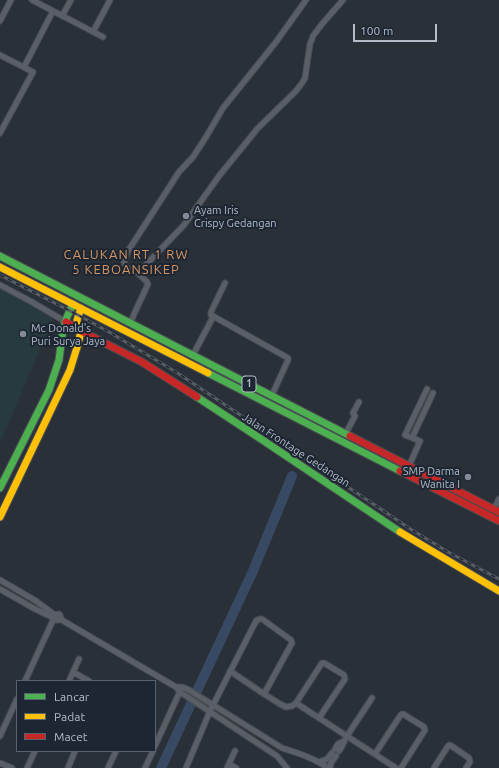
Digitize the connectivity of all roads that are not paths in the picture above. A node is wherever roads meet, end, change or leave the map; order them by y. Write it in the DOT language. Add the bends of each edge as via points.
graph roads {
  1 [pos="11,0"];
  2 [pos="32,0"];
  3 [pos="71,0"];
  4 [pos="110,0"];
  5 [pos="306,0"];
  6 [pos="343,0"];
  7 [pos="53,11"];
  8 [pos="62,16"];
  9 [pos="0,21"];
  10 [pos="93,32"];
  11 [pos="103,37"];
  12 [pos="0,55"];
  13 [pos="24,67"];
  14 [pos="0,133"];
  15 [pos="0,256"];
  16 [pos="0,267"];
  17 [pos="139,274"];
  18 [pos="225,283"];
  19 [pos="0,285"];
  20 [pos="76,295"];
  21 [pos="84,300"];
  22 [pos="72,304"];
  23 [pos="81,308"];
  24 [pos="213,317"];
  25 [pos="66,322"];
  26 [pos="130,323"];
  27 [pos="79,330"];
  28 [pos="193,355"];
  29 [pos="427,390"];
  30 [pos="433,393"];
  31 [pos="272,395"];
  32 [pos="359,402"];
  33 [pos="346,433"];
  34 [pos="412,438"];
  35 [pos="409,466"];
  36 [pos="0,488"];
  37 [pos="499,499"];
  38 [pos="497,511"];
  39 [pos="0,517"];
  40 [pos="499,522"];
  41 [pos="0,580"];
  42 [pos="0,589"];
  43 [pos="499,591"];
  44 [pos="56,617"];
  45 [pos="79,659"];
  46 [pos="230,671"];
  47 [pos="73,672"];
  48 [pos="25,680"];
  49 [pos="69,680"];
  50 [pos="87,680"];
  51 [pos="179,688"];
  52 [pos="264,694"];
  53 [pos="372,698"];
  54 [pos="16,701"];
  55 [pos="296,703"];
  56 [pos="213,705"];
  57 [pos="210,711"];
  58 [pos="319,718"];
  59 [pos="242,724"];
  60 [pos="238,730"];
  61 [pos="0,736"];
  62 [pos="347,736"];
  63 [pos="156,744"];
  64 [pos="282,748"];
  65 [pos="235,751"];
  66 [pos="34,752"];
  67 [pos="76,752"];
  68 [pos="116,752"];
  69 [pos="153,752"];
  70 [pos="336,752"];
  71 [pos="375,754"];
  72 [pos="277,756"];
  73 [pos="319,762"];
  74 [pos="0,763"];
  75 [pos="228,766"];
  76 [pos="12,768"];
  77 [pos="26,768"];
  78 [pos="68,768"];
  79 [pos="108,768"];
  80 [pos="145,768"];
  81 [pos="186,768"];
  82 [pos="236,768"];
  83 [pos="287,768"];
  84 [pos="329,768"];
  85 [pos="396,768"];
  86 [pos="401,768"];
  87 [pos="434,768"];
  88 [pos="466,768"];
  1 -- 9 [label="street"];
  2 -- 7 [label="street"];
  3 -- 8 [label="street"];
  4 -- 10 [label="street"];
  5 -- 17 [label="street" via="223,108 193,157 179,172 128,251 124,262 126,267"];
  6 -- 17 [label="street" via="313,36 302,83 258,128 219,176 184,226"];
  7 -- 8 [label="street"];
  7 -- 13 [label="street"];
  8 -- 10 [label="street"];
  10 -- 11 [label="street"];
  12 -- 13 [label="street"];
  13 -- 14 [label="street" via="34,72"];
  15 -- 20 [label="main road, 1"];
  16 -- 22 [label="main road, 1"];
  17 -- 26 [label="street" via="148,284"];
  18 -- 24 [label="street" via="211,312"];
  19 -- 25 [label="street"];
  20 -- 21 [label="main road, 1"];
  20 -- 22 [label="main road"];
  21 -- 23 [label="main road"];
  21 -- 26 [label="main road, 1"];
  22 -- 23 [label="main road, 1"];
  22 -- 25 [label="main road"];
  23 -- 27 [label="main road" via="77,320"];
  23 -- 40 [label="main road, 1"];
  24 -- 28 [label="street"];
  24 -- 31 [label="street" via="288,358"];
  25 -- 27 [label="main road, Jalan Frontage Gedangan"];
  25 -- 36 [label="main road" via="59,360 49,390"];
  26 -- 28 [label="main road, 1"];
  27 -- 39 [label="main road" via="79,341 70,370"];
  27 -- 43 [label="main road, Jalan Frontage Gedangan" via="142,362 394,528"];
  28 -- 31 [label="main road, 1"];
  29 -- 34 [label="street" via="405,435"];
  30 -- 34 [label="street"];
  31 -- 33 [label="main road, 1"];
  32 -- 33 [label="street"];
  33 -- 35 [label="main road, 1"];
  34 -- 35 [label="street" via="420,441"];
  35 -- 38 [label="main road, 1"];
  37 -- 38 [label="street"];
  41 -- 44 [label="street" via="36,601"];
  42 -- 44 [label="street" via="32,608"];
  44 -- 48 [label="street"];
  44 -- 51 [label="street"];
  45 -- 47 [label="street"];
  46 -- 52 [label="street"];
  46 -- 52 [label="street" via="255,623 262,619 292,643"];
  46 -- 56 [label="street"];
  47 -- 49 [label="street"];
  47 -- 50 [label="street"];
  51 -- 56 [label="street" via="189,690"];
  51 -- 57 [label="street"];
  51 -- 63 [label="street"];
  52 -- 55 [label="street" via="286,707"];
  53 -- 62 [label="street"];
  54 -- 61 [label="street"];
  55 -- 58 [label="street"];
  55 -- 58 [label="street" via="322,664 344,675 345,678"];
  56 -- 57 [label="street"];
  56 -- 59 [label="street"];
  57 -- 60 [label="street"];
  57 -- 81 [label="street"];
  58 -- 62 [label="street"];
  59 -- 60 [label="street"];
  59 -- 64 [label="street"];
  60 -- 72 [label="street"];
  62 -- 70 [label="street" via="342,747"];
  62 -- 71 [label="street"];
  64 -- 72 [label="street"];
  64 -- 73 [label="street"];
  65 -- 75 [label="street"];
  66 -- 77 [label="street"];
  67 -- 78 [label="street"];
  68 -- 79 [label="street"];
  69 -- 80 [label="street"];
  70 -- 73 [label="street"];
  70 -- 84 [label="street"];
  71 -- 85 [label="street"];
  71 -- 86 [label="street" via="403,714 425,730"];
  72 -- 83 [label="street"];
  73 -- 84 [label="street"];
  74 -- 76 [label="street"];
  75 -- 82 [label="street"];
  87 -- 88 [label="street" via="450,745 469,758 470,762"];
}
